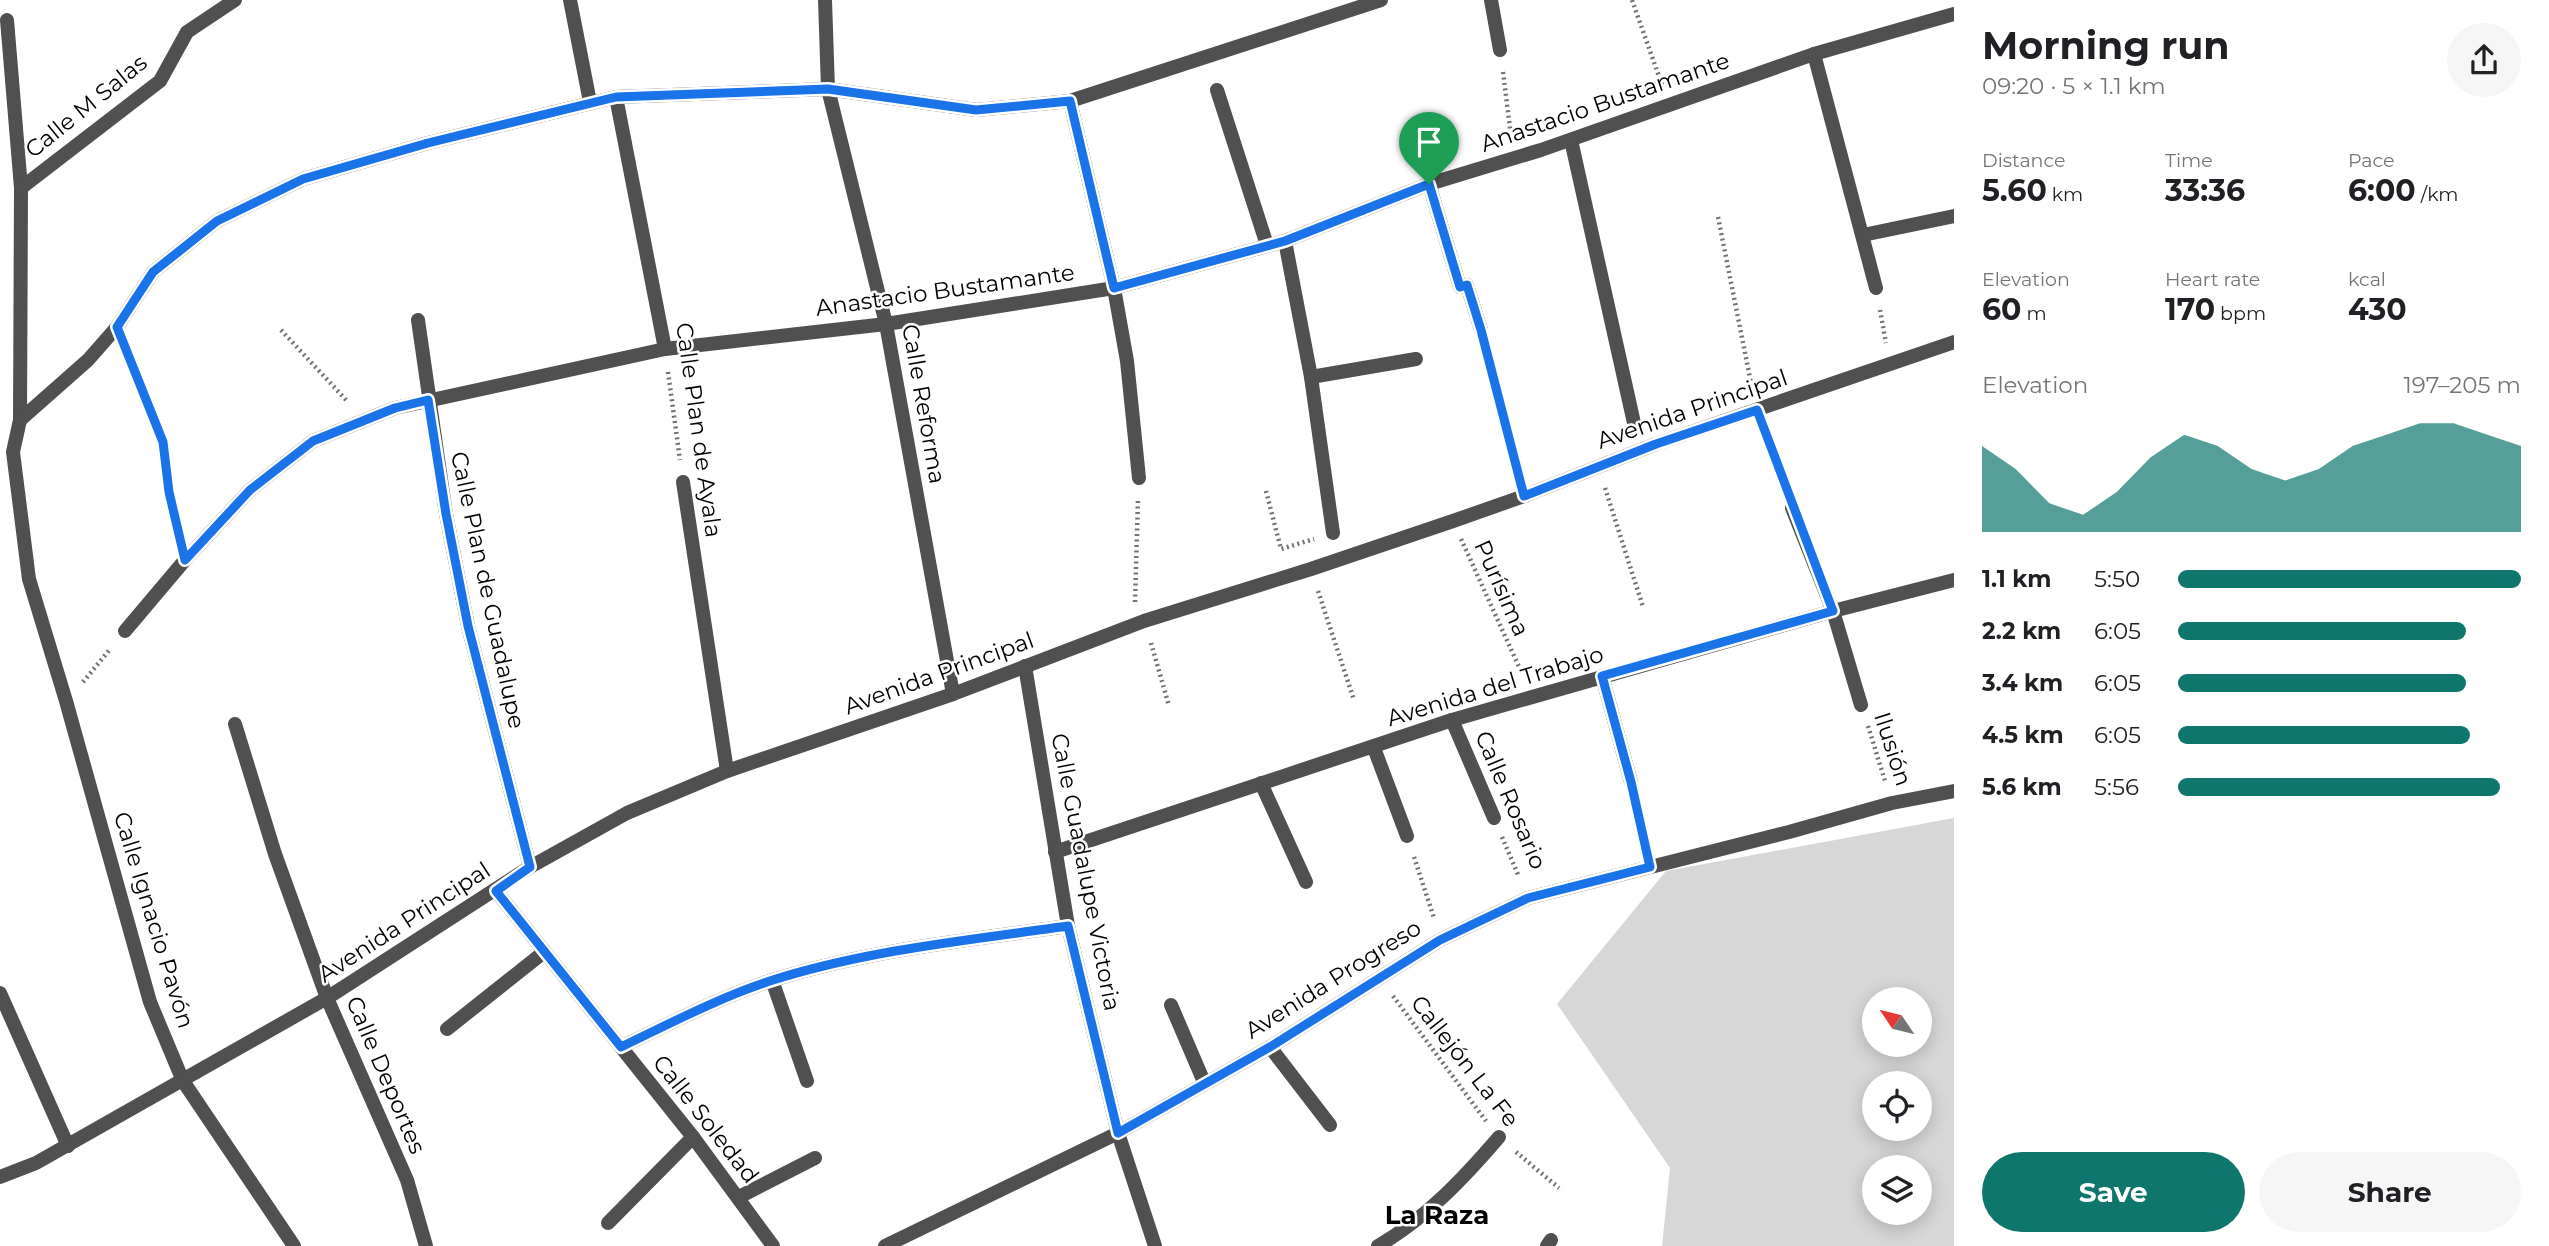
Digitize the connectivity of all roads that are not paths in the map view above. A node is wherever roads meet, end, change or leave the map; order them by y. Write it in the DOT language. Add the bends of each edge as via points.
graph roads {
  1 [pos="235,0"];
  2 [pos="570,0"];
  3 [pos="825,0"];
  4 [pos="1381,0"];
  5 [pos="1491,0"];
  6 [pos="1954,13"];
  7 [pos="7,20"];
  8 [pos="1500,50"];
  9 [pos="1814,54"];
  10 [pos="828,89"];
  11 [pos="1217,90"];
  12 [pos="616,97"];
  13 [pos="1070,101"];
  14 [pos="590,102"];
  15 [pos="1570,140"];
  16 [pos="1429,184"];
  17 [pos="20,188"];
  18 [pos="1954,216"];
  19 [pos="1863,235"];
  20 [pos="1285,241"];
  21 [pos="1267,246"];
  22 [pos="1114,288"];
  23 [pos="1876,288"];
  24 [pos="418,320"];
  25 [pos="886,324"];
  26 [pos="1481,330"];
  27 [pos="1954,342"];
  28 [pos="665,349"];
  29 [pos="1416,359"];
  30 [pos="1311,377"];
  31 [pos="428,400"];
  32 [pos="20,420"];
  33 [pos="1634,423"];
  34 [pos="1139,478"];
  35 [pos="683,482"];
  36 [pos="1792,508"];
  37 [pos="1333,533"];
  38 [pos="1954,580"];
  39 [pos="1833,611"];
  40 [pos="125,631"];
  41 [pos="1025,666"];
  42 [pos="1602,676"];
  43 [pos="953,694"];
  44 [pos="1861,705"];
  45 [pos="1452,720"];
  46 [pos="235,724"];
  47 [pos="1374,747"];
  48 [pos="727,771"];
  49 [pos="1631,782"];
  50 [pos="1261,783"];
  51 [pos="1954,791"];
  52 [pos="1493,818"];
  53 [pos="1407,836"];
  54 [pos="1055,852"];
  55 [pos="530,867"];
  56 [pos="1306,882"];
  57 [pos="496,891"];
  58 [pos="1068,926"];
  59 [pos="544,952"];
  60 [pos="772,980"];
  61 [pos="0,993"];
  62 [pos="327,998"];
  63 [pos="1171,1005"];
  64 [pos="447,1030"];
  65 [pos="621,1047"];
  66 [pos="1270,1047"];
  67 [pos="183,1081"];
  68 [pos="807,1081"];
  69 [pos="1204,1083"];
  70 [pos="1330,1125"];
  71 [pos="1118,1133"];
  72 [pos="693,1137"];
  73 [pos="1499,1137"];
  74 [pos="68,1146"];
  75 [pos="815,1158"];
  76 [pos="0,1177"];
  77 [pos="739,1197"];
  78 [pos="608,1223"];
  79 [pos="294,1246"];
  80 [pos="426,1246"];
  81 [pos="774,1246"];
  82 [pos="885,1246"];
  83 [pos="1155,1246"];
  84 [pos="1378,1246"];
  1 -- 17 [label="street, Calle M Salas" via="187,32 160,81"];
  2 -- 14 [label="street"];
  3 -- 10 [label="street, Calle Reforma"];
  4 -- 13 [label="street"];
  5 -- 8 [label="street"];
  6 -- 9 [label="street, Anastacio Bustamante"];
  7 -- 17 [label="street, Calle Ignacio Pavón"];
  9 -- 15 [label="street, Anastacio Bustamante"];
  9 -- 19 [label="street"];
  10 -- 12 [label="street"];
  10 -- 13 [label="street" via="976,110"];
  10 -- 25 [label="street, Calle Reforma"];
  11 -- 21 [label="street"];
  12 -- 14 [label="street"];
  12 -- 28 [label="street, Calle Plan de Ayala"];
  13 -- 22 [label="street"];
  14 -- 32 [label="street" via="303,179 217,221 153,272 117,327 88,360"];
  15 -- 16 [label="street, Anastacio Bustamante"];
  15 -- 33 [label="street"];
  16 -- 20 [label="street, Anastacio Bustamante"];
  16 -- 26 [label="street" via="1460,287 1467,285"];
  17 -- 32 [label="street, Calle Ignacio Pavón"];
  18 -- 19 [label="street"];
  19 -- 23 [label="street"];
  20 -- 21 [label="street, Anastacio Bustamante"];
  20 -- 30 [label="street"];
  21 -- 22 [label="street, Anastacio Bustamante"];
  22 -- 25 [label="street, Anastacio Bustamante"];
  22 -- 34 [label="street"];
  24 -- 31 [label="street, Calle Plan de Guadalupe"];
  25 -- 28 [label="street, Anastacio Bustamante"];
  25 -- 43 [label="street, Calle Reforma"];
  27 -- 41 [label="street, Avenida Principal" via="1453,521 1139,622"];
  28 -- 31 [label="street, Anastacio Bustamante"];
  29 -- 30 [label="street"];
  30 -- 37 [label="street"];
  31 -- 40 [label="street, Anastacio Bustamante" via="395,408 313,441 250,490"];
  31 -- 55 [label="street, Calle Plan de Guadalupe" via="468,626"];
  32 -- 67 [label="street, Calle Ignacio Pavón" via="13,452 29,579 150,1002"];
  35 -- 48 [label="street, Calle Plan de Ayala"];
  36 -- 39 [label="street"];
  38 -- 39 [label="street, Avenida del Trabajo"];
  39 -- 42 [label="street, Avenida del Trabajo"];
  39 -- 44 [label="street"];
  41 -- 43 [label="street, Avenida Principal"];
  41 -- 54 [label="street, Calle Guadalupe Victoria"];
  42 -- 45 [label="street, Avenida del Trabajo"];
  42 -- 49 [label="street"];
  43 -- 48 [label="street, Avenida Principal"];
  45 -- 47 [label="street, Avenida del Trabajo"];
  45 -- 52 [label="street, Calle Rosario"];
  46 -- 62 [label="street, Calle Deportes" via="275,855"];
  47 -- 50 [label="street, Avenida del Trabajo"];
  47 -- 53 [label="street"];
  48 -- 55 [label="street, Avenida Principal" via="626,813"];
  50 -- 54 [label="street, Avenida del Trabajo"];
  50 -- 56 [label="street"];
  51 -- 66 [label="street, Avenida Progreso" via="1528,898 1440,940"];
  54 -- 58 [label="street, Calle Guadalupe Victoria"];
  55 -- 57 [label="street, Avenida Principal"];
  57 -- 59 [label="street, Calle Soledad"];
  57 -- 62 [label="street, Avenida Principal"];
  58 -- 60 [label="street" via="868,955"];
  58 -- 71 [label="street, Calle Guadalupe Victoria"];
  59 -- 64 [label="street"];
  59 -- 65 [label="street, Calle Soledad"];
  60 -- 65 [label="street" via="701,1007"];
  60 -- 68 [label="street"];
  61 -- 74 [label="street"];
  62 -- 67 [label="street, Avenida Principal"];
  62 -- 80 [label="street, Calle Deportes" via="407,1181"];
  63 -- 69 [label="street"];
  65 -- 72 [label="street, Calle Soledad"];
  66 -- 69 [label="street, Avenida Progreso"];
  66 -- 70 [label="street"];
  67 -- 74 [label="street, Avenida Principal"];
  67 -- 79 [label="street, Calle Ignacio Pavón"];
  69 -- 71 [label="street, Avenida Progreso"];
  71 -- 82 [label="street, Avenida Progreso"];
  71 -- 83 [label="street, Calle Guadalupe Victoria"];
  72 -- 77 [label="street, Calle Soledad"];
  72 -- 78 [label="street"];
  73 -- 84 [label="street" via="1435,1206"];
  74 -- 76 [label="street, Avenida Principal"];
  75 -- 77 [label="street"];
  77 -- 81 [label="street, Calle Soledad"];
}
